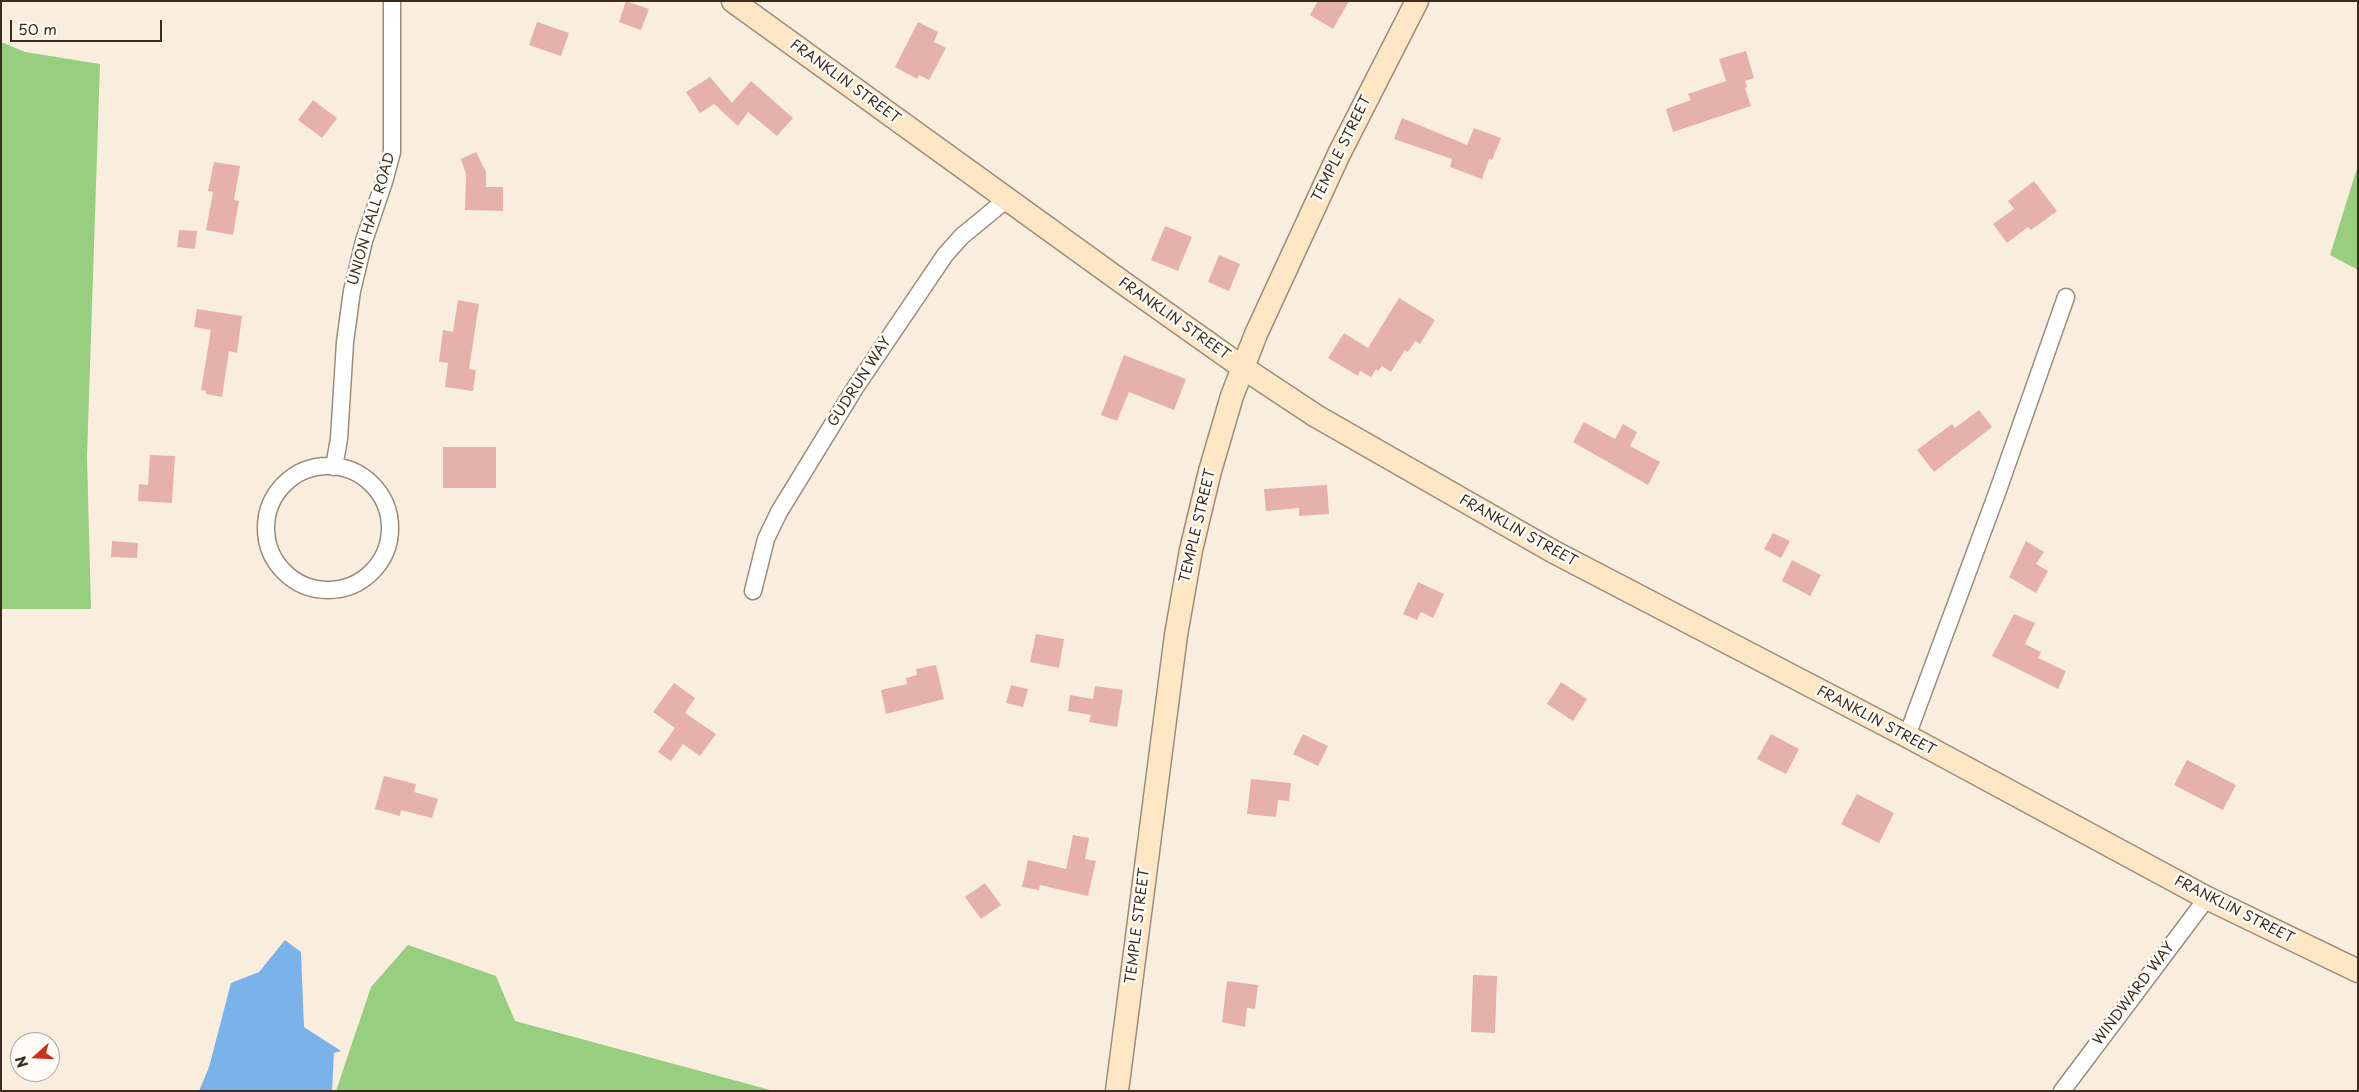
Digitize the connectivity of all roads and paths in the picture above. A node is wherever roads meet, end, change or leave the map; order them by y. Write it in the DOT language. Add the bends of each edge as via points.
graph roads {
  1 [pos="392,1"];
  2 [pos="733,1"];
  3 [pos="1417,1"];
  4 [pos="1007,199"];
  5 [pos="2066,297"];
  6 [pos="1242,367"];
  7 [pos="334,466"];
  8 [pos="753,590"];
  9 [pos="1907,736"];
  10 [pos="2207,898"];
  11 [pos="2358,972"];
  12 [pos="1117,1091"];
  13 [pos="2062,1091"];
  1 -- 7 [label="street, UNION HALL ROAD" via="392,152 352,291"];
  2 -- 4 [label="street, FRANKLIN STREET"];
  3 -- 6 [label="street, TEMPLE STREET" via="1339,154"];
  4 -- 6 [label="street, FRANKLIN STREET"];
  4 -- 8 [label="street, GUDRUN WAY" via="962,236 946,255 855,388 779,512 766,539"];
  5 -- 9 [label="street"];
  6 -- 9 [label="street, FRANKLIN STREET" via="1316,416 1554,552"];
  6 -- 12 [label="street, TEMPLE STREET" via="1210,471 1183,590"];
  7 -- 7 [label="street" via="352,471 371,484 385,506 389,532 384,552 367,576 342,588 326,590 301,584 279,566 268,543 266,518 280,488 295,475 313,468"];
  9 -- 10 [label="street, FRANKLIN STREET"];
  10 -- 11 [label="street, FRANKLIN STREET"];
  10 -- 13 [label="street, WINDWARD WAY"];
}
